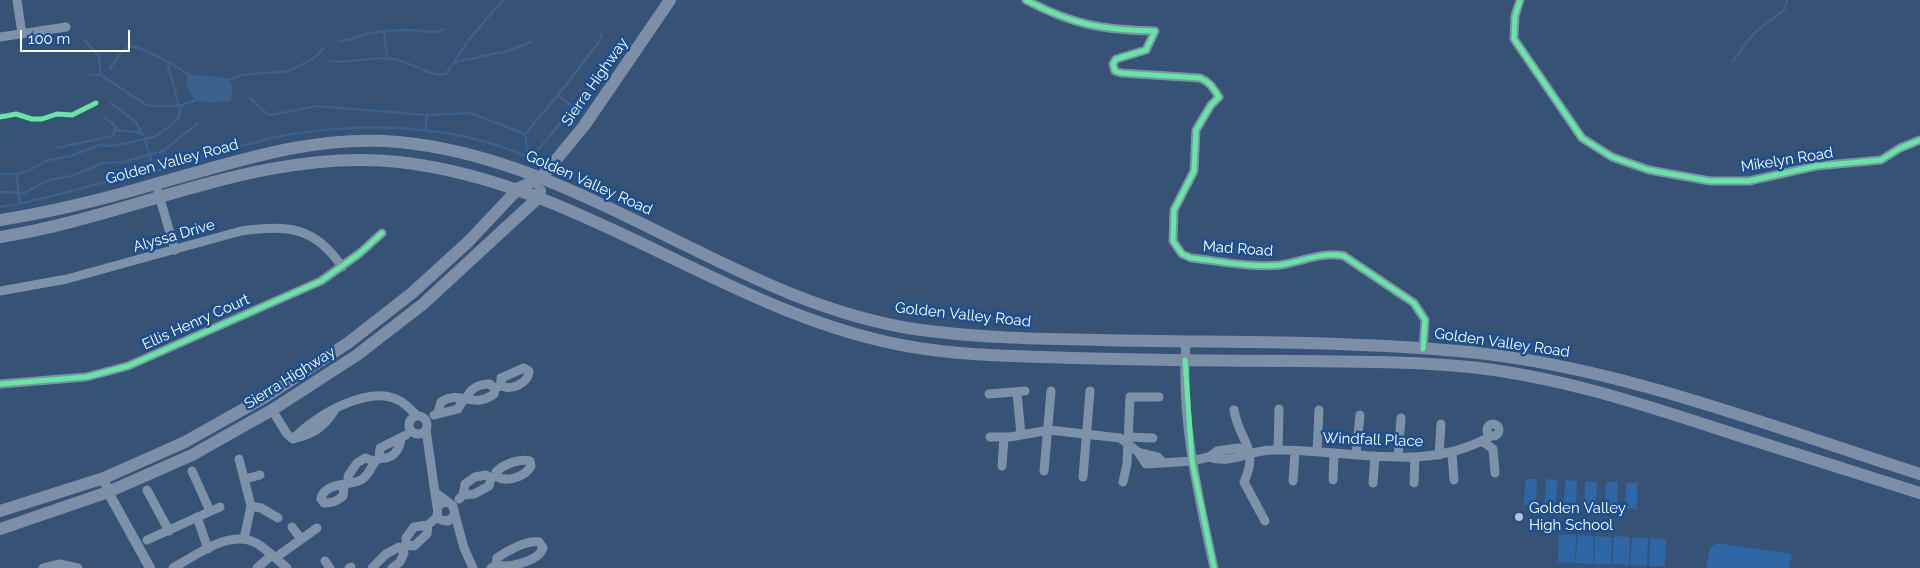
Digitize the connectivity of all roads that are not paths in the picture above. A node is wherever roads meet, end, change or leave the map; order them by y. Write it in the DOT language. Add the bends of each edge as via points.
graph roads {
  1 [pos="17,0"];
  2 [pos="670,0"];
  3 [pos="1026,0"];
  4 [pos="1520,0"];
  5 [pos="66,27"];
  6 [pos="22,34"];
  7 [pos="0,38"];
  8 [pos="1920,140"];
  9 [pos="541,178"];
  10 [pos="155,184"];
  11 [pos="519,188"];
  12 [pos="540,197"];
  13 [pos="160,199"];
  14 [pos="0,220"];
  15 [pos="382,233"];
  16 [pos="0,237"];
  17 [pos="174,250"];
  18 [pos="342,267"];
  19 [pos="0,291"];
  20 [pos="1186,342"];
  21 [pos="1423,349"];
  22 [pos="1185,360"];
  23 [pos="0,384"];
  24 [pos="1051,390"];
  25 [pos="1090,391"];
  26 [pos="989,394"];
  27 [pos="1159,397"];
  28 [pos="465,399"];
  29 [pos="1279,409"];
  30 [pos="272,410"];
  31 [pos="1234,410"];
  32 [pos="1319,410"];
  33 [pos="438,412"];
  34 [pos="1360,415"];
  35 [pos="1401,418"];
  36 [pos="418,419"];
  37 [pos="1440,424"];
  38 [pos="426,430"];
  39 [pos="1047,430"];
  40 [pos="414,433"];
  41 [pos="1088,433"];
  42 [pos="1021,435"];
  43 [pos="1491,436"];
  44 [pos="990,437"];
  45 [pos="1004,437"];
  46 [pos="401,438"];
  47 [pos="1154,438"];
  48 [pos="1129,441"];
  49 [pos="1482,441"];
  50 [pos="428,449"];
  51 [pos="1278,450"];
  52 [pos="1295,451"];
  53 [pos="1317,452"];
  54 [pos="1251,453"];
  55 [pos="1334,453"];
  56 [pos="1452,453"];
  57 [pos="1356,455"];
  58 [pos="1439,455"];
  59 [pos="1375,456"];
  60 [pos="1398,457"];
  61 [pos="1415,457"];
  62 [pos="239,459"];
  63 [pos="376,460"];
  64 [pos="1192,461"];
  65 [pos="1002,466"];
  66 [pos="192,471"];
  67 [pos="1044,471"];
  68 [pos="1495,473"];
  69 [pos="1920,474"];
  70 [pos="260,475"];
  71 [pos="1082,477"];
  72 [pos="104,478"];
  73 [pos="245,479"];
  74 [pos="1333,480"];
  75 [pos="1454,480"];
  76 [pos="1293,481"];
  77 [pos="1123,482"];
  78 [pos="1373,482"];
  79 [pos="1414,483"];
  80 [pos="147,490"];
  81 [pos="108,492"];
  82 [pos="435,492"];
  83 [pos="1920,493"];
  84 [pos="463,495"];
  85 [pos="448,503"];
  86 [pos="251,506"];
  87 [pos="220,507"];
  88 [pos="0,511"];
  89 [pos="210,511"];
  90 [pos="437,512"];
  91 [pos="197,517"];
  92 [pos="278,518"];
  93 [pos="452,518"];
  94 [pos="1265,521"];
  95 [pos="428,525"];
  96 [pos="292,526"];
  97 [pos="317,528"];
  98 [pos="0,529"];
  99 [pos="169,531"];
  100 [pos="244,539"];
  101 [pos="301,539"];
  102 [pos="147,540"];
  103 [pos="404,547"];
  104 [pos="208,549"];
  105 [pos="274,557"];
  106 [pos="494,567"];
  107 [pos="43,568"];
  108 [pos="78,568"];
  109 [pos="150,568"];
  110 [pos="173,568"];
  111 [pos="257,568"];
  112 [pos="287,568"];
  113 [pos="372,568"];
  114 [pos="392,568"];
  115 [pos="473,568"];
  116 [pos="1214,568"];
  1 -- 6 [label="street"];
  2 -- 9 [label="main road, Sierra Highway" via="584,126"];
  3 -- 21 [label="street, Mad Road" via="1084,25 1112,30 1155,31 1146,50 1116,59 1113,64 1116,71 1200,78 1214,88 1219,97 1196,130 1194,171 1174,210 1173,241 1182,254 1191,258 1267,266 1319,254 1344,256 1414,303 1424,320"];
  4 -- 8 [label="street, Mikelyn Road" via="1515,16 1514,39 1582,138 1612,157 1640,167 1710,181 1749,181 1816,166 1881,160"];
  5 -- 6 [label="street"];
  6 -- 7 [label="street"];
  9 -- 10 [label="main road, Golden Valley Road" via="477,154 395,141 348,141 286,148"];
  9 -- 11 [label="main road, Sierra Highway"];
  9 -- 12 [label="main road"];
  9 -- 20 [label="main road, Golden Valley Road" via="806,300 866,319 918,330 996,338"];
  10 -- 13 [label="street"];
  10 -- 14 [label="main road, Golden Valley Road" via="45,213"];
  11 -- 12 [label="main road, Golden Valley Road"];
  11 -- 13 [label="main road, Golden Valley Road" via="454,170 363,160 307,163 255,172"];
  11 -- 72 [label="main road, Sierra Highway" via="468,242 412,293 348,343 265,398 185,442"];
  12 -- 22 [label="main road, Golden Valley Road" via="609,226 716,280 806,318 860,336 915,348 995,356"];
  12 -- 30 [label="main road, Sierra Highway" via="423,304 357,355"];
  13 -- 16 [label="main road, Golden Valley Road" via="77,222"];
  13 -- 17 [label="street"];
  15 -- 18 [label="street, Ellis Henry Court"];
  17 -- 18 [label="street, Alyssa Drive" via="241,231 281,228 321,242"];
  17 -- 19 [label="street, Alyssa Drive" via="67,279"];
  18 -- 23 [label="street, Ellis Henry Court" via="321,281 128,366 86,377"];
  20 -- 21 [label="main road, Golden Valley Road"];
  20 -- 22 [label="street"];
  21 -- 69 [label="main road, Golden Valley Road" via="1471,352 1560,365 1654,389"];
  22 -- 64 [label="street"];
  22 -- 83 [label="main road, Golden Valley Road" via="1377,362 1488,370 1652,406"];
  24 -- 39 [label="street"];
  25 -- 41 [label="street"];
  26 -- 42 [label="street" via="1021,392"];
  27 -- 48 [label="street" via="1130,398"];
  28 -- 28 [label="street" via="481,400 494,394 498,387 479,385"];
  28 -- 33 [label="street" via="458,409"];
  28 -- 33 [label="street" via="449,397 440,402"];
  29 -- 51 [label="street"];
  30 -- 36 [label="street" via="293,439 318,417 348,402 386,396 402,401"];
  30 -- 81 [label="main road, Sierra Highway" via="192,456"];
  31 -- 54 [label="street" via="1237,427"];
  32 -- 53 [label="street"];
  33 -- 36 [label="street"];
  34 -- 57 [label="street"];
  35 -- 60 [label="street"];
  36 -- 38 [label="street"];
  36 -- 40 [label="street" via="409,425"];
  37 -- 58 [label="street"];
  38 -- 40 [label="street"];
  38 -- 50 [label="street"];
  39 -- 41 [label="street"];
  39 -- 42 [label="street"];
  39 -- 67 [label="street"];
  40 -- 46 [label="street"];
  40 -- 50 [label="street"];
  41 -- 48 [label="street"];
  41 -- 71 [label="street"];
  42 -- 45 [label="street"];
  43 -- 49 [label="street, Windfall Place"];
  44 -- 45 [label="street"];
  45 -- 65 [label="street"];
  46 -- 63 [label="street" via="380,448"];
  46 -- 63 [label="street" via="394,454"];
  47 -- 48 [label="street"];
  48 -- 64 [label="street, Windfall Place" via="1138,452 1158,457 1162,462"];
  48 -- 77 [label="street"];
  49 -- 56 [label="street, Windfall Place"];
  49 -- 68 [label="street" via="1493,449"];
  50 -- 82 [label="street"];
  51 -- 52 [label="street, Windfall Place"];
  51 -- 54 [label="street, Windfall Place"];
  52 -- 53 [label="street, Windfall Place"];
  52 -- 76 [label="street"];
  53 -- 55 [label="street, Windfall Place"];
  54 -- 64 [label="street, Windfall Place" via="1238,448 1217,451 1209,457"];
  54 -- 94 [label="street" via="1250,469 1244,482"];
  55 -- 57 [label="street, Windfall Place"];
  55 -- 74 [label="street"];
  56 -- 58 [label="street, Windfall Place"];
  56 -- 75 [label="street"];
  57 -- 59 [label="street, Windfall Place"];
  58 -- 61 [label="street, Windfall Place"];
  59 -- 60 [label="street, Windfall Place"];
  59 -- 78 [label="street"];
  60 -- 61 [label="street, Windfall Place"];
  61 -- 79 [label="street"];
  62 -- 73 [label="street"];
  63 -- 63 [label="street" via="361,480 347,484 348,476 357,463 365,458"];
  64 -- 116 [label="street"];
  66 -- 89 [label="street"];
  70 -- 73 [label="street"];
  72 -- 81 [label="street"];
  72 -- 88 [label="main road, Sierra Highway"];
  73 -- 86 [label="street"];
  80 -- 99 [label="street"];
  81 -- 98 [label="main road, Sierra Highway"];
  81 -- 109 [label="street"];
  82 -- 85 [label="street"];
  82 -- 90 [label="street"];
  84 -- 84 [label="street" via="484,489 493,477 482,475 470,480 465,484"];
  84 -- 85 [label="street"];
  85 -- 90 [label="street"];
  85 -- 93 [label="street"];
  86 -- 92 [label="street"];
  86 -- 100 [label="street"];
  87 -- 89 [label="street"];
  89 -- 91 [label="street"];
  90 -- 93 [label="street" via="441,520"];
  90 -- 95 [label="street"];
  91 -- 99 [label="street"];
  91 -- 104 [label="street"];
  93 -- 115 [label="street"];
  95 -- 103 [label="street" via="414,527"];
  95 -- 103 [label="street" via="425,538 414,546"];
  96 -- 101 [label="street"];
  97 -- 101 [label="street"];
  99 -- 102 [label="street"];
  100 -- 104 [label="street" via="227,541"];
  100 -- 105 [label="street" via="256,543"];
  101 -- 105 [label="street"];
  103 -- 113 [label="street" via="386,554"];
  103 -- 114 [label="street" via="402,558"];
  104 -- 110 [label="street"];
  105 -- 111 [label="street"];
  105 -- 112 [label="street"];
  106 -- 106 [label="street" via="513,566 536,556 543,548 539,542 526,544 502,554"];
  107 -- 108 [label="street" via="59,564"];
}
